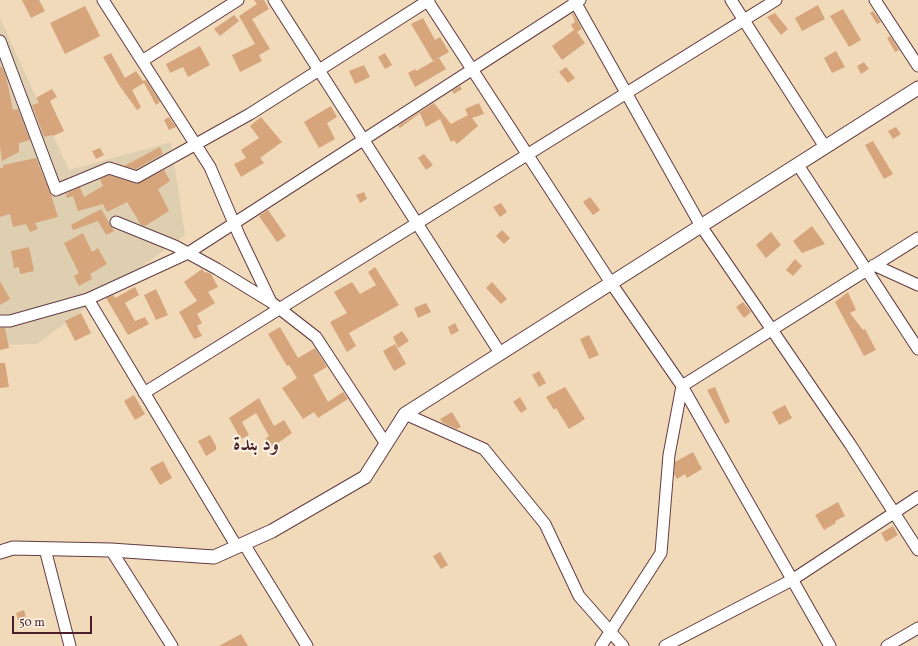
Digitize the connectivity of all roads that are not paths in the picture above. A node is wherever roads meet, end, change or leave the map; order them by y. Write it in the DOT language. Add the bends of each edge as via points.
graph roads {
  1 [pos="103,0"];
  2 [pos="238,0"];
  3 [pos="274,0"];
  4 [pos="428,0"];
  5 [pos="731,0"];
  6 [pos="776,0"];
  7 [pos="875,0"];
  8 [pos="577,1"];
  9 [pos="744,20"];
  10 [pos="0,41"];
  11 [pos="142,61"];
  12 [pos="918,66"];
  13 [pos="319,70"];
  14 [pos="472,70"];
  15 [pos="918,88"];
  16 [pos="626,93"];
  17 [pos="363,140"];
  18 [pos="196,144"];
  19 [pos="825,147"];
  20 [pos="527,154"];
  21 [pos="798,164"];
  22 [pos="116,222"];
  23 [pos="234,223"];
  24 [pos="417,223"];
  25 [pos="701,226"];
  26 [pos="918,238"];
  27 [pos="188,253"];
  28 [pos="870,267"];
  29 [pos="611,283"];
  30 [pos="918,285"];
  31 [pos="88,299"];
  32 [pos="276,305"];
  33 [pos="0,321"];
  34 [pos="772,329"];
  35 [pos="918,349"];
  36 [pos="500,353"];
  37 [pos="682,386"];
  38 [pos="144,393"];
  39 [pos="405,414"];
  40 [pos="386,444"];
  41 [pos="918,497"];
  42 [pos="894,512"];
  43 [pos="240,545"];
  44 [pos="45,549"];
  45 [pos="111,550"];
  46 [pos="918,550"];
  47 [pos="0,552"];
  48 [pos="792,580"];
  49 [pos="918,628"];
  50 [pos="610,632"];
  51 [pos="70,646"];
  52 [pos="172,646"];
  53 [pos="307,646"];
  54 [pos="601,646"];
  55 [pos="622,646"];
  56 [pos="666,646"];
  57 [pos="830,646"];
  58 [pos="887,646"];
  1 -- 11 [label="street"];
  2 -- 11 [label="street"];
  3 -- 13 [label="street"];
  4 -- 13 [label="street"];
  4 -- 14 [label="street"];
  5 -- 9 [label="street"];
  6 -- 9 [label="street"];
  7 -- 12 [label="street"];
  8 -- 14 [label="street"];
  8 -- 16 [label="street"];
  9 -- 16 [label="street"];
  9 -- 19 [label="street"];
  10 -- 18 [label="street" via="56,190 109,168 137,177"];
  11 -- 18 [label="street"];
  13 -- 17 [label="street"];
  13 -- 18 [label="street" via="250,114"];
  14 -- 17 [label="street"];
  14 -- 20 [label="street"];
  15 -- 19 [label="street"];
  16 -- 20 [label="street"];
  16 -- 25 [label="street"];
  17 -- 23 [label="street"];
  17 -- 24 [label="street"];
  18 -- 23 [label="street" via="210,167"];
  19 -- 21 [label="street"];
  20 -- 24 [label="street"];
  20 -- 29 [label="street"];
  21 -- 25 [label="street"];
  21 -- 28 [label="street"];
  22 -- 27 [label="street"];
  23 -- 27 [label="street"];
  23 -- 32 [label="street"];
  24 -- 32 [label="street"];
  24 -- 36 [label="street"];
  25 -- 29 [label="street"];
  25 -- 34 [label="street"];
  26 -- 28 [label="street"];
  27 -- 31 [label="street"];
  27 -- 32 [label="street"];
  28 -- 30 [label="street"];
  28 -- 34 [label="street"];
  28 -- 35 [label="street"];
  29 -- 36 [label="street"];
  29 -- 37 [label="street"];
  31 -- 33 [label="street" via="10,321"];
  31 -- 38 [label="street"];
  32 -- 38 [label="street"];
  32 -- 40 [label="street" via="316,337"];
  34 -- 37 [label="street"];
  34 -- 42 [label="street"];
  36 -- 39 [label="street"];
  37 -- 48 [label="street"];
  37 -- 50 [label="street" via="669,455 661,553"];
  38 -- 43 [label="street"];
  39 -- 40 [label="street"];
  39 -- 50 [label="street" via="484,449 545,524 579,596"];
  40 -- 43 [label="street" via="365,477 272,531"];
  41 -- 42 [label="street"];
  42 -- 46 [label="street"];
  42 -- 48 [label="street"];
  43 -- 45 [label="street" via="214,557"];
  43 -- 53 [label="street"];
  44 -- 45 [label="street"];
  44 -- 47 [label="street" via="13,548"];
  44 -- 51 [label="street"];
  45 -- 52 [label="street"];
  48 -- 56 [label="street"];
  48 -- 57 [label="street"];
  49 -- 58 [label="street"];
  50 -- 54 [label="street"];
  50 -- 55 [label="street"];
}
